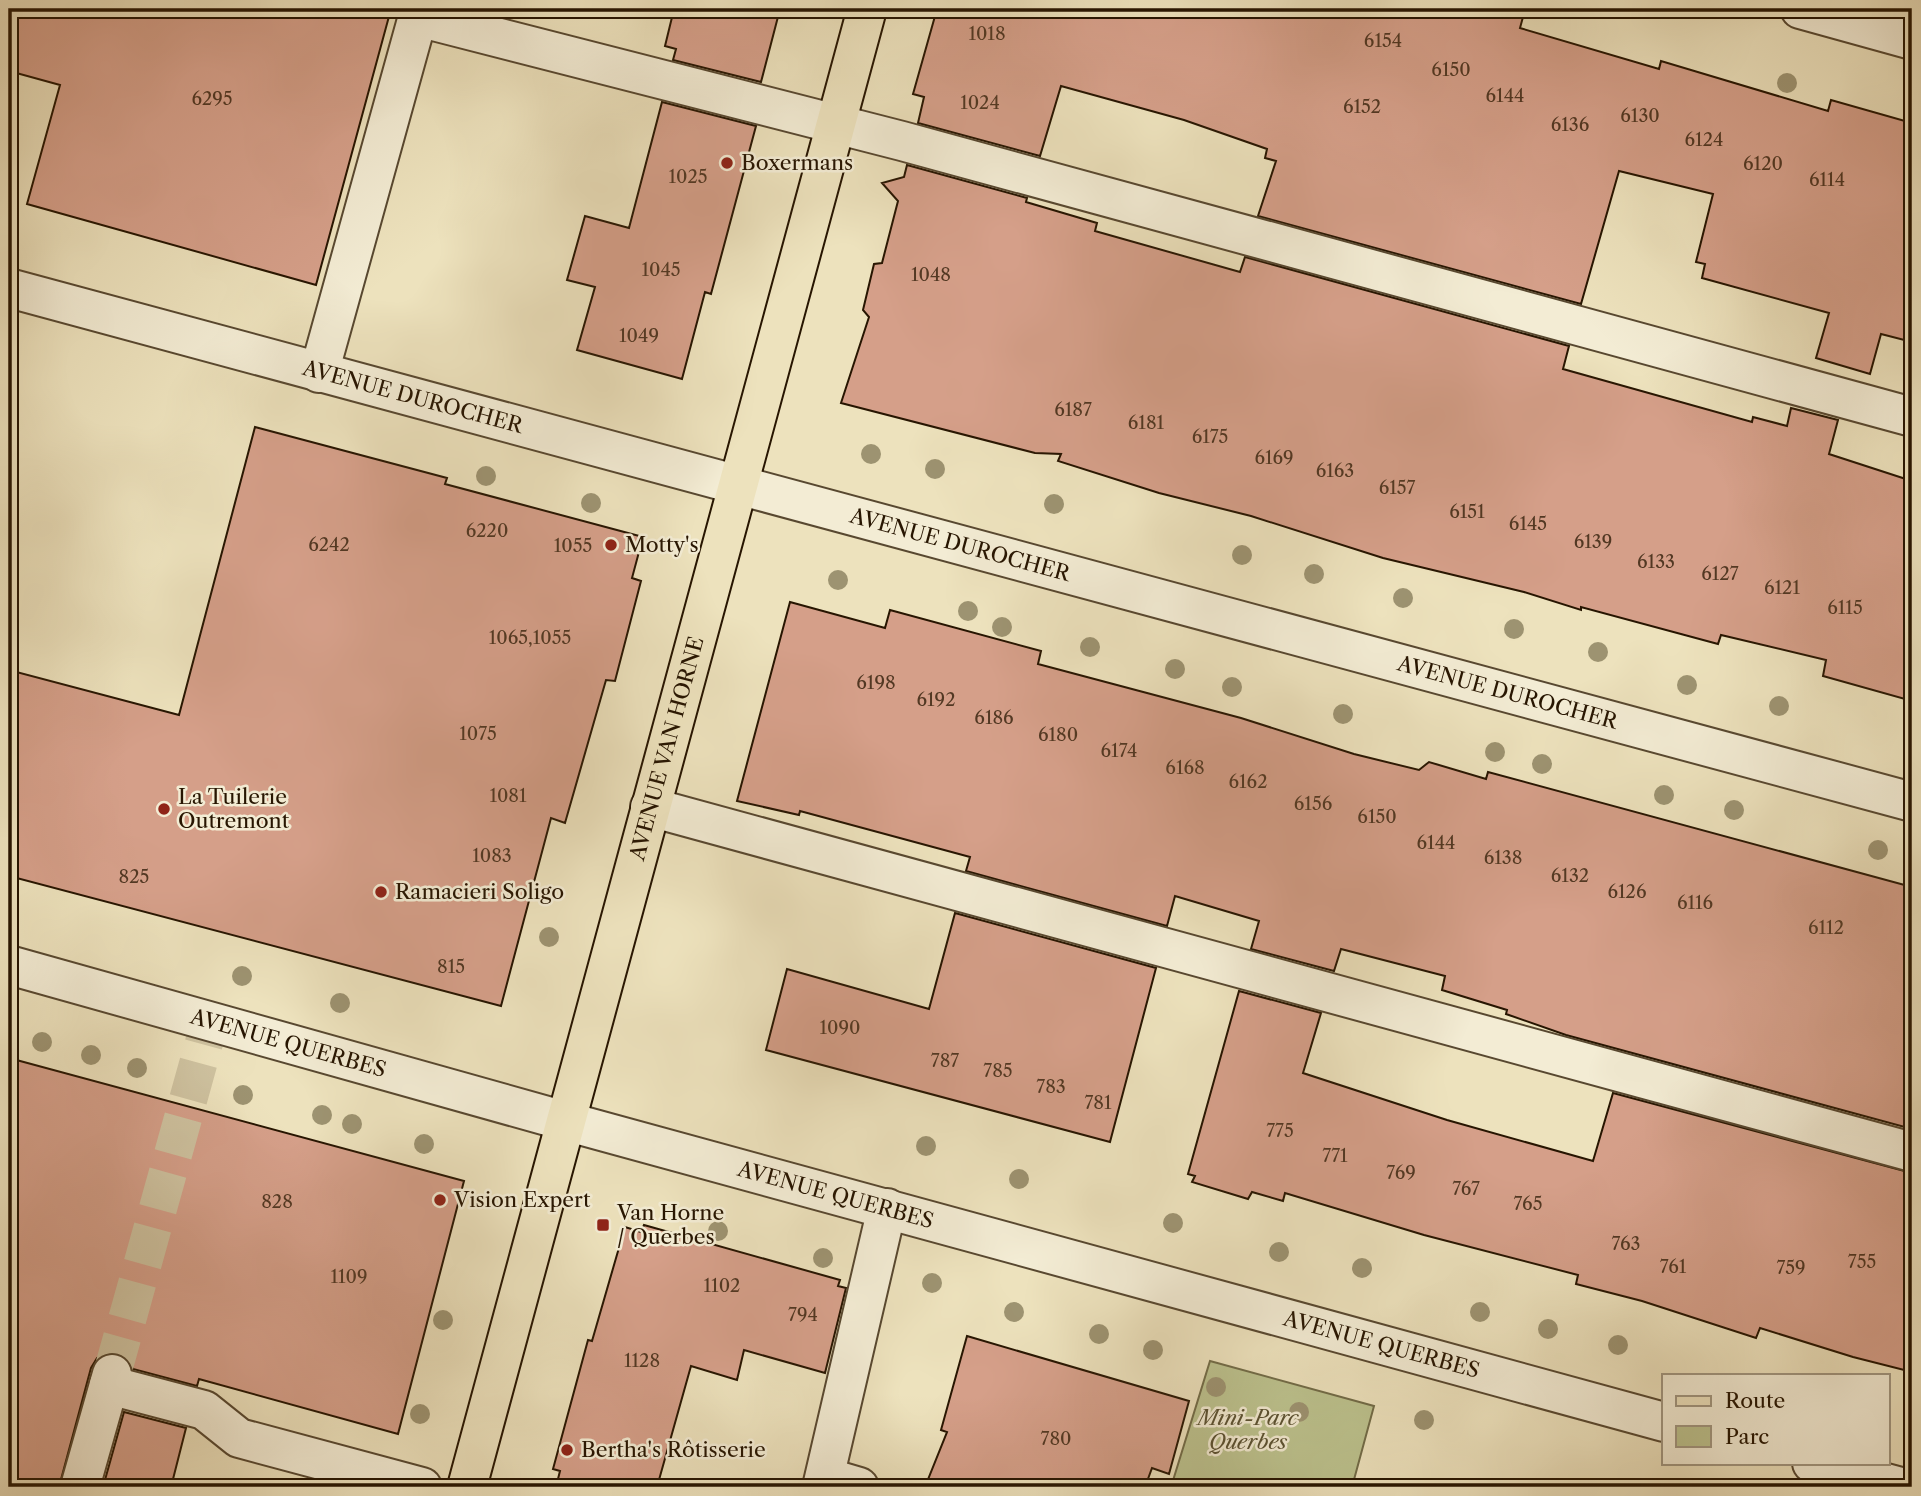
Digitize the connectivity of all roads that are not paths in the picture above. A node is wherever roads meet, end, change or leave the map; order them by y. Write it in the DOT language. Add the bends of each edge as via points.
graph roads {
  1 [pos="867,9"];
  2 [pos="1800,9"];
  3 [pos="419,13"];
  4 [pos="1912,40"];
  5 [pos="835,124"];
  6 [pos="9,288"];
  7 [pos="319,373"];
  8 [pos="1912,417"];
  9 [pos="739,488"];
  10 [pos="1912,802"];
  11 [pos="650,807"];
  12 [pos="9,965"];
  13 [pos="565,1121"];
  14 [pos="1912,1152"];
  15 [pos="887,1208"];
  16 [pos="1662,1421"];
  17 [pos="1816,1464"];
  18 [pos="835,1484"];
  19 [pos="80,1487"];
  20 [pos="422,1487"];
  21 [pos="467,1487"];
  22 [pos="1901,1487"];
  1 -- 5 [label="main road, AVENUE VAN HORNE"];
  2 -- 4 [label="street"];
  3 -- 5 [label="street"];
  3 -- 7 [label="street"];
  5 -- 8 [label="street"];
  5 -- 9 [label="main road, AVENUE VAN HORNE"];
  6 -- 7 [label="street, AVENUE DUROCHER"];
  7 -- 9 [label="street, AVENUE DUROCHER"];
  9 -- 10 [label="street, AVENUE DUROCHER"];
  9 -- 11 [label="main road, AVENUE VAN HORNE"];
  11 -- 13 [label="main road, AVENUE VAN HORNE"];
  11 -- 14 [label="street"];
  12 -- 13 [label="street, AVENUE QUERBES"];
  13 -- 15 [label="street, AVENUE QUERBES"];
  13 -- 21 [label="main road, AVENUE VAN HORNE"];
  15 -- 16 [label="street, AVENUE QUERBES"];
  15 -- 18 [label="street"];
  17 -- 22 [label="street"];
  19 -- 20 [label="street" via="110,1380 204,1410 239,1438"];
}
